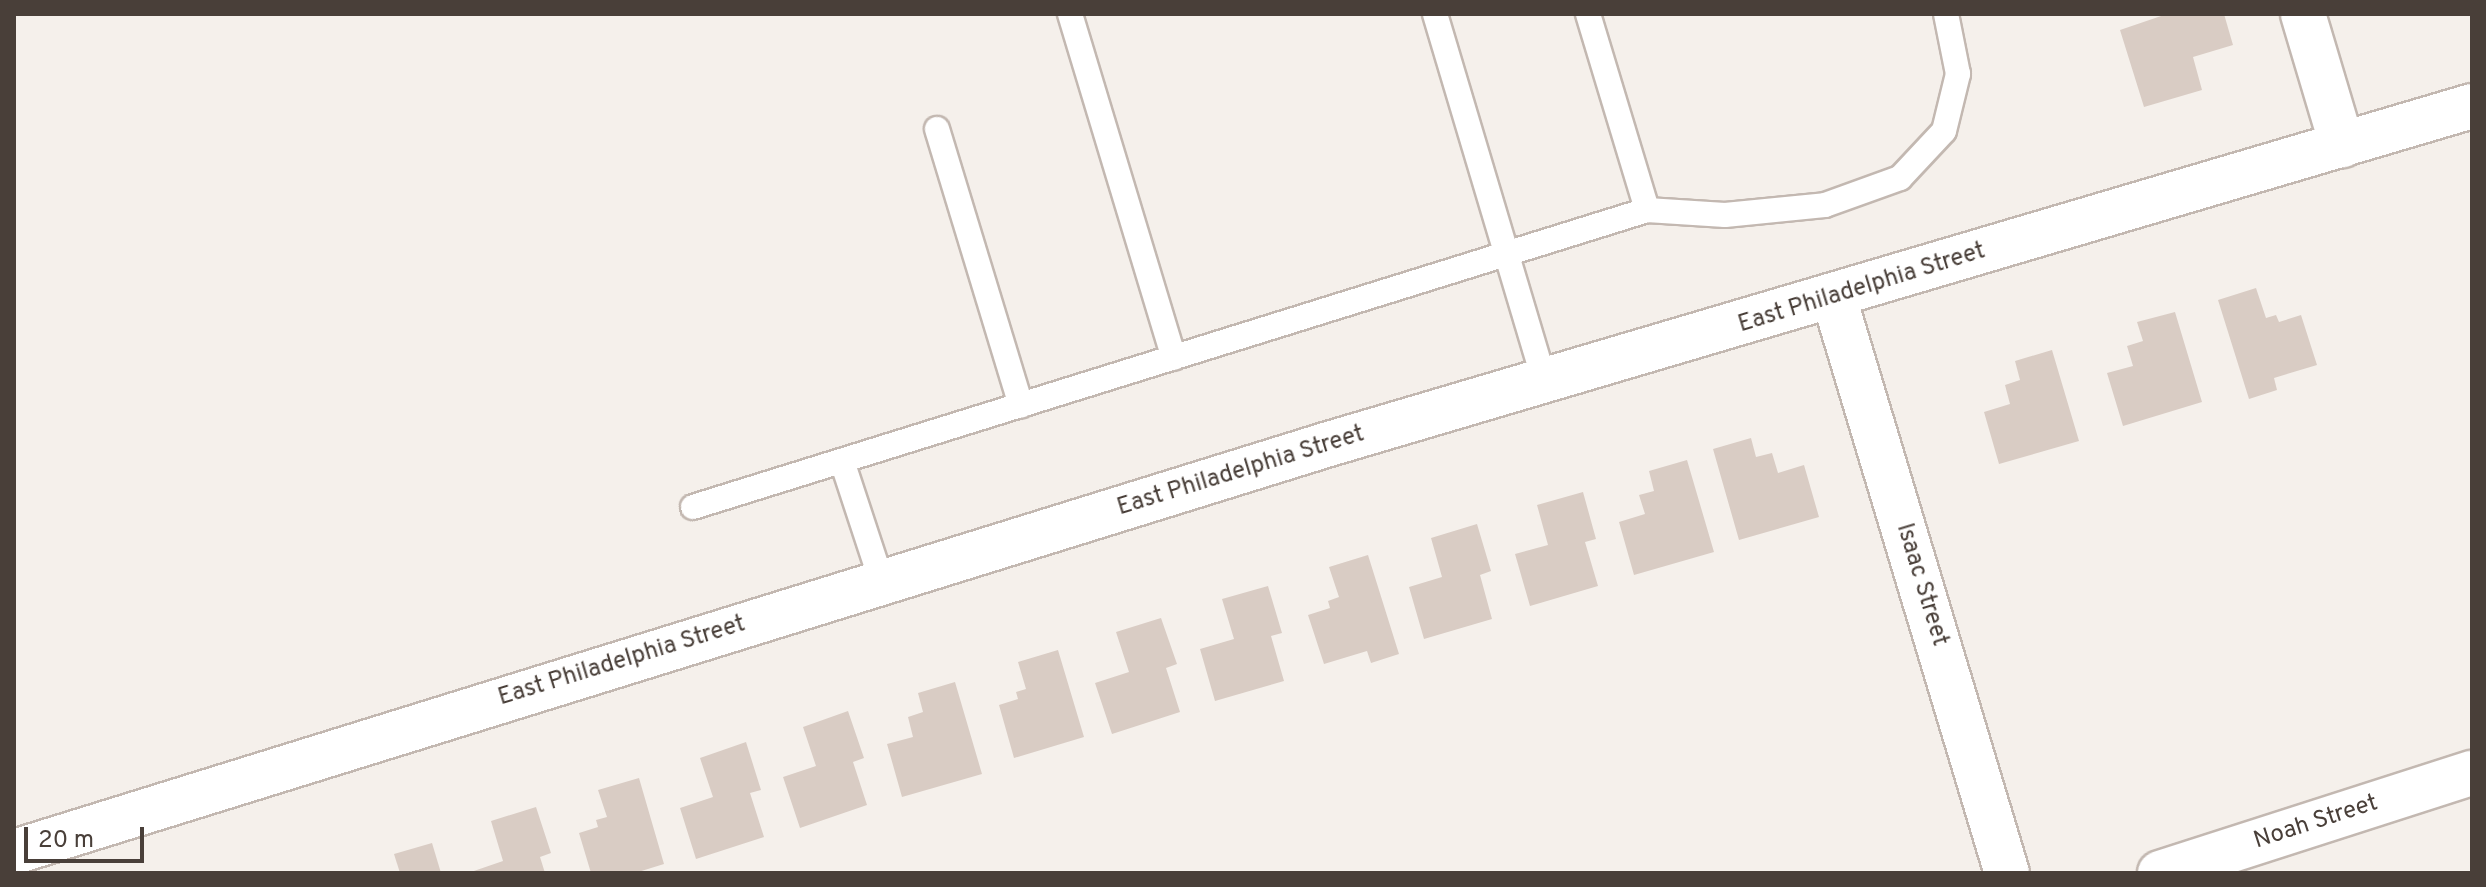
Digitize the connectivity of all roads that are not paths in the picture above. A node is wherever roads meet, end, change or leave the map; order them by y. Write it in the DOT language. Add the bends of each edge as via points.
graph roads {
  1 [pos="1070,14"];
  2 [pos="1435,14"];
  3 [pos="1588,14"];
  4 [pos="1946,14"];
  5 [pos="2303,14"];
  6 [pos="2472,106"];
  7 [pos="937,129"];
  8 [pos="2342,145"];
  9 [pos="1647,210"];
  10 [pos="1507,255"];
  11 [pos="1834,298"];
  12 [pos="1174,358"];
  13 [pos="1545,382"];
  14 [pos="1021,406"];
  15 [pos="842,461"];
  16 [pos="693,507"];
  17 [pos="882,583"];
  18 [pos="2472,773"];
  19 [pos="14,852"];
  20 [pos="2007,873"];
  21 [pos="2160,873"];
  1 -- 12 [label="lane"];
  2 -- 10 [label="lane"];
  3 -- 9 [label="lane"];
  4 -- 9 [label="lane" via="1958,74 1944,131 1900,178 1825,205 1725,215"];
  5 -- 8 [label="street"];
  6 -- 8 [label="street, East Philadelphia Street"];
  7 -- 14 [label="lane"];
  8 -- 11 [label="street, East Philadelphia Street"];
  9 -- 10 [label="lane"];
  10 -- 12 [label="lane"];
  10 -- 13 [label="lane"];
  11 -- 13 [label="street, East Philadelphia Street"];
  11 -- 20 [label="street, Isaac Street"];
  12 -- 14 [label="lane"];
  13 -- 17 [label="street, East Philadelphia Street"];
  14 -- 15 [label="lane"];
  15 -- 16 [label="lane"];
  15 -- 17 [label="lane"];
  17 -- 19 [label="street, East Philadelphia Street"];
  18 -- 21 [label="street, Noah Street"];
}
